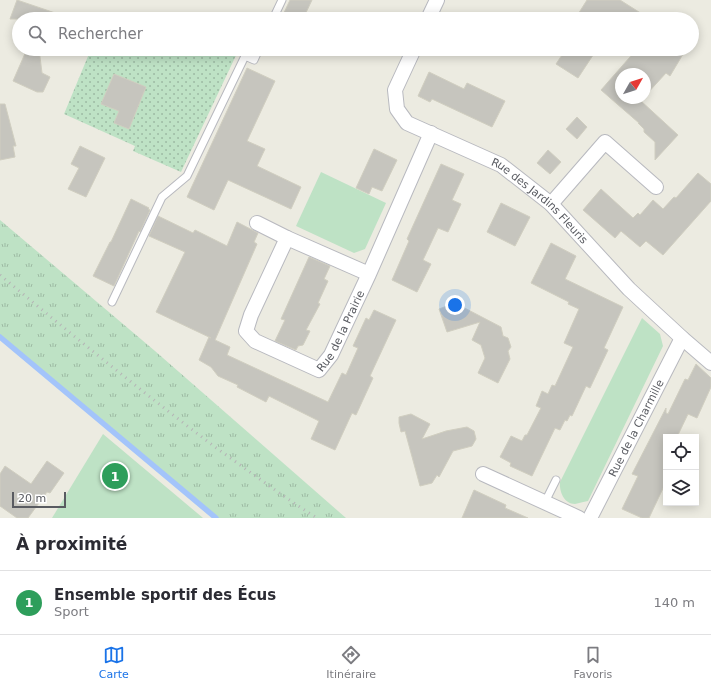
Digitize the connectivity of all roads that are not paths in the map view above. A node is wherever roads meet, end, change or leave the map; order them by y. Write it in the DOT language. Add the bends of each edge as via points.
graph roads {
  1 [pos="282,0"];
  2 [pos="437,0"];
  3 [pos="276,12"];
  4 [pos="431,12"];
  5 [pos="245,56"];
  6 [pos="245,56"];
  7 [pos="256,56"];
  8 [pos="411,56"];
  9 [pos="431,133"];
  10 [pos="656,187"];
  11 [pos="551,204"];
  12 [pos="258,223"];
  13 [pos="287,238"];
  14 [pos="369,274"];
  15 [pos="112,302"];
  16 [pos="682,338"];
  17 [pos="711,363"];
  18 [pos="483,474"];
  19 [pos="556,480"];
  20 [pos="545,502"];
  21 [pos="579,518"];
  22 [pos="590,518"];
  1 -- 3 [label="lane"];
  2 -- 4 [label="street"];
  5 -- 7 [label="lane" via="254,60"];
  6 -- 15 [label="lane" via="187,176 162,197"];
  8 -- 9 [label="street, Rue des Jardins Fleuris" via="395,90 397,109 407,122"];
  9 -- 11 [label="street, Rue des Jardins Fleuris" via="501,165"];
  9 -- 14 [label="street, Rue de la Prairie"];
  10 -- 11 [label="street" via="605,142"];
  11 -- 16 [label="street, Rue des Jardins Fleuris" via="629,289"];
  12 -- 13 [label="street, Rue de la Prairie"];
  13 -- 14 [label="street, Rue de la Prairie"];
  13 -- 14 [label="street, Rue de la Prairie" via="246,331 255,341 319,370 331,355"];
  16 -- 17 [label="street, Rue des Jardins Fleuris"];
  16 -- 22 [label="street, Rue de la Charmille"];
  18 -- 20 [label="street"];
  19 -- 20 [label="lane"];
  20 -- 21 [label="street"];
}
